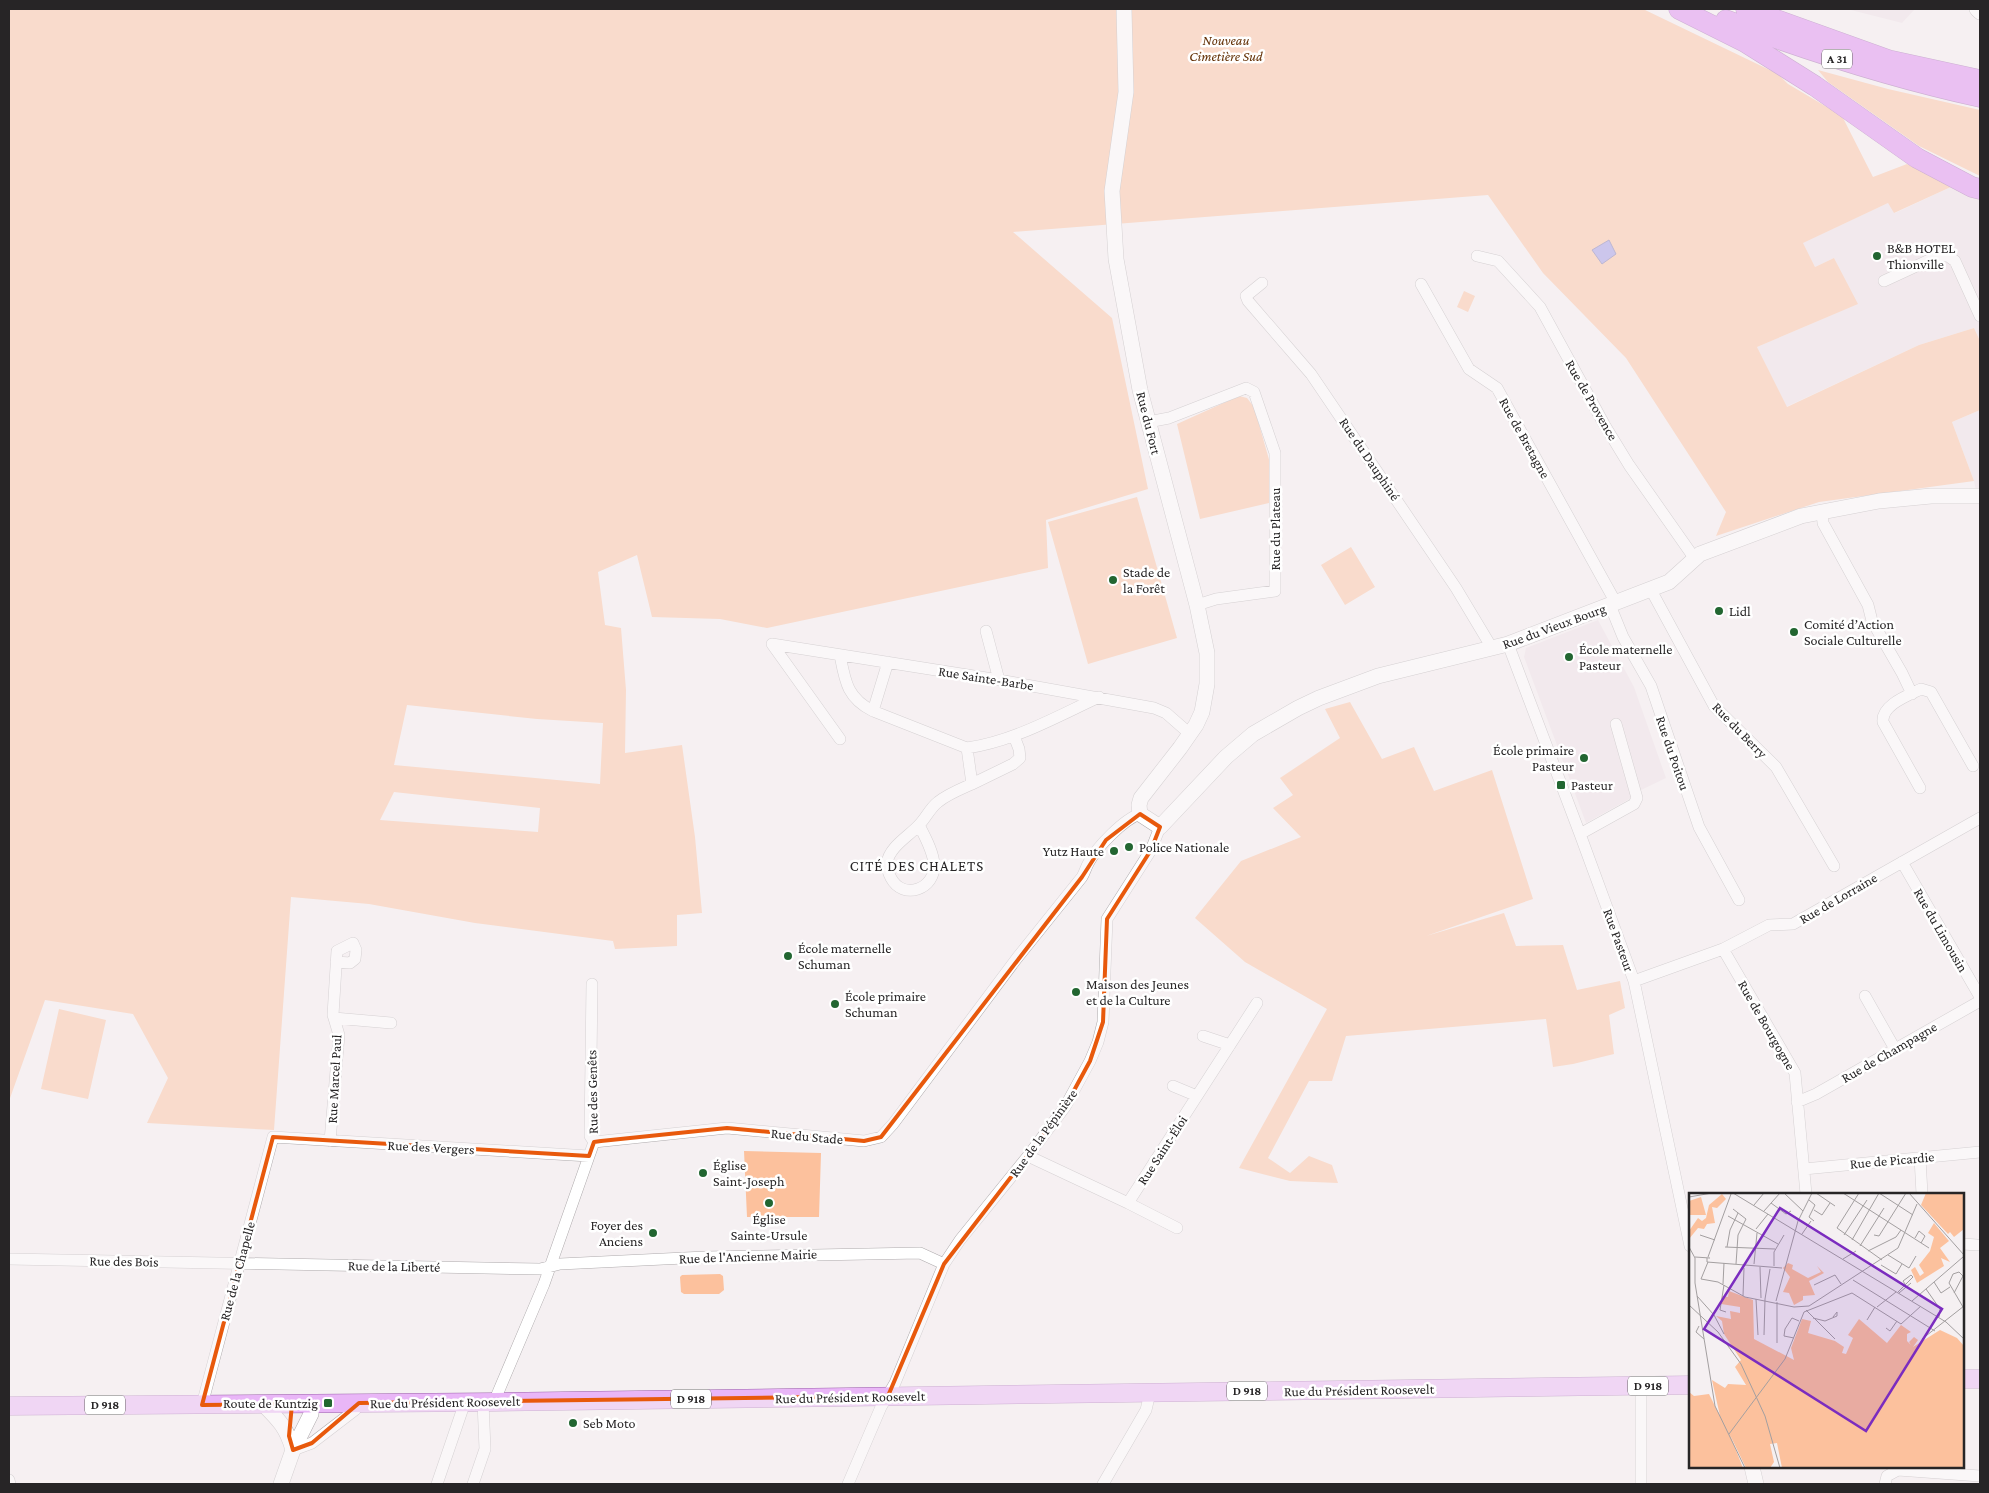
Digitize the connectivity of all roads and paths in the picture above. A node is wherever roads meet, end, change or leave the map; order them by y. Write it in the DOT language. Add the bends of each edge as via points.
graph roads {
  1 [pos="1124,9"];
  2 [pos="1679,9"];
  3 [pos="1698,9"];
  4 [pos="1746,9"];
  5 [pos="1977,9"];
  6 [pos="1980,12"];
  7 [pos="1980,80"];
  8 [pos="1980,97"];
  9 [pos="1980,189"];
  10 [pos="1477,256"];
  11 [pos="1884,281"];
  12 [pos="1262,283"];
  13 [pos="1421,284"];
  14 [pos="1980,316"];
  15 [pos="1148,422"];
  16 [pos="1980,496"];
  17 [pos="1822,512"];
  18 [pos="1695,559"];
  19 [pos="1651,590"];
  20 [pos="1613,604"];
  21 [pos="1197,605"];
  22 [pos="986,631"];
  23 [pos="1508,644"];
  24 [pos="1492,648"];
  25 [pos="840,655"];
  26 [pos="888,662"];
  27 [pos="999,680"];
  28 [pos="1912,694"];
  29 [pos="1099,697"];
  30 [pos="873,711"];
  31 [pos="1616,724"];
  32 [pos="1190,734"];
  33 [pos="1014,736"];
  34 [pos="840,739"];
  35 [pos="966,748"];
  36 [pos="1973,766"];
  37 [pos="972,784"];
  38 [pos="1920,788"];
  39 [pos="1140,814"];
  40 [pos="1980,818"];
  41 [pos="919,825"];
  42 [pos="1160,826"];
  43 [pos="1580,834"];
  44 [pos="1902,862"];
  45 [pos="1834,866"];
  46 [pos="1738,900"];
  47 [pos="1723,949"];
  48 [pos="336,962"];
  49 [pos="1634,980"];
  50 [pos="592,984"];
  51 [pos="1865,996"];
  52 [pos="1980,999"];
  53 [pos="1257,1003"];
  54 [pos="334,1018"];
  55 [pos="391,1023"];
  56 [pos="1203,1036"];
  57 [pos="1230,1045"];
  58 [pos="1895,1049"];
  59 [pos="1173,1086"];
  60 [pos="1197,1096"];
  61 [pos="1798,1102"];
  62 [pos="273,1137"];
  63 [pos="330,1141"];
  64 [pos="594,1142"];
  65 [pos="1980,1152"];
  66 [pos="589,1156"];
  67 [pos="1028,1156"];
  68 [pos="1920,1158"];
  69 [pos="1804,1168"];
  70 [pos="1806,1193"];
  71 [pos="1922,1193"];
  72 [pos="1128,1204"];
  73 [pos="1177,1228"];
  74 [pos="1689,1241"];
  75 [pos="1964,1244"];
  76 [pos="1977,1245"];
  77 [pos="9,1259"];
  78 [pos="239,1263"];
  79 [pos="944,1264"];
  80 [pos="550,1267"];
  81 [pos="1964,1379"];
  82 [pos="1980,1379"];
  83 [pos="1689,1385"];
  84 [pos="1641,1386"];
  85 [pos="1150,1393"];
  86 [pos="888,1396"];
  87 [pos="465,1402"];
  88 [pos="488,1402"];
  89 [pos="359,1403"];
  90 [pos="202,1404"];
  91 [pos="263,1404"];
  92 [pos="292,1404"];
  93 [pos="312,1404"];
  94 [pos="9,1406"];
  95 [pos="291,1443"];
  96 [pos="1752,1468"];
  97 [pos="1980,1476"];
  98 [pos="9,1480"];
  99 [pos="10,1484"];
  100 [pos="281,1484"];
  101 [pos="437,1484"];
  102 [pos="473,1484"];
  103 [pos="848,1484"];
  104 [pos="1102,1484"];
  105 [pos="1641,1484"];
  106 [pos="1756,1484"];
  107 [pos="1885,1484"];
  1 -- 15 [label="street, Rue du Fort" via="1126,92 1112,191 1113,221 1116,259"];
  2 -- 9 [label="highway" via="1753,47 1917,158"];
  3 -- 8 [label="highway, A 31" via="1843,61"];
  4 -- 7 [label="highway, A 31" via="1888,60"];
  5 -- 6 [label="street"];
  10 -- 18 [label="street, Rue de Provence" via="1498,261 1540,307 1629,465"];
  11 -- 14 [label="street" via="1938,256 1948,256 1955,261"];
  12 -- 24 [label="street, Rue du Dauphiné" via="1246,296 1248,301 1311,374 1456,588"];
  13 -- 20 [label="street, Rue de Bretagne" via="1468,369 1497,388"];
  15 -- 21 [label="street, Rue du Fort"];
  15 -- 21 [label="street, Rue du Plateau" via="1168,418 1246,388 1254,392 1275,453 1275,591 1216,599"];
  16 -- 17 [label="street, Rue du Vieux Bourg" via="1879,501"];
  17 -- 18 [label="street, Rue du Vieux Bourg" via="1752,534 1700,554"];
  17 -- 28 [label="street" via="1823,523"];
  18 -- 19 [label="street, Rue du Vieux Bourg" via="1668,582"];
  19 -- 20 [label="street, Rue du Vieux Bourg"];
  19 -- 45 [label="street, Rue du Berry" via="1714,706 1776,767"];
  20 -- 23 [label="street, Rue du Vieux Bourg"];
  20 -- 46 [label="street, Rue du Poitou" via="1623,637 1651,686 1699,827"];
  21 -- 32 [label="street, Rue du Fort" via="1207,653 1207,684 1202,712"];
  22 -- 27 [label="street"];
  23 -- 24 [label="street, Rue du Vieux Bourg"];
  23 -- 43 [label="street, Rue Pasteur"];
  24 -- 42 [label="street, Rue du Vieux Bourg" via="1378,676 1298,708 1253,734 1226,757"];
  25 -- 26 [label="street, Rue Sainte-Barbe"];
  25 -- 30 [label="street" via="844,680 852,695"];
  25 -- 34 [label="street, Rue Sainte-Barbe" via="772,644"];
  26 -- 27 [label="street, Rue Sainte-Barbe"];
  26 -- 30 [label="street"];
  27 -- 29 [label="street, Rue Sainte-Barbe"];
  28 -- 36 [label="street" via="1922,689 1931,692"];
  28 -- 38 [label="street" via="1888,708 1882,717"];
  29 -- 32 [label="street, Rue Sainte-Barbe" via="1166,712"];
  29 -- 33 [label="street"];
  30 -- 35 [label="street"];
  31 -- 43 [label="street" via="1636,798 1634,804"];
  32 -- 39 [label="street, Rue du Fort" via="1141,798"];
  33 -- 35 [label="street"];
  33 -- 37 [label="street" via="1020,758"];
  35 -- 37 [label="street"];
  37 -- 41 [label="street" via="939,801"];
  39 -- 42 [label="street"];
  39 -- 64 [label="street, Rue du Stade" via="1127,820 1096,852 1082,877 1017,958 894,1124 880,1137 864,1141 727,1128"];
  40 -- 44 [label="street, Rue de Lorraine"];
  41 -- 41 [label="street" via="891,854 887,863 894,883 904,890 916,890 926,885 934,875 932,854"];
  42 -- 67 [label="street, Rue de la Pépinière" via="1150,850 1107,919 1104,1004 1098,1042 1065,1108"];
  43 -- 49 [label="street, Rue Pasteur"];
  44 -- 47 [label="street, Rue de Lorraine" via="1792,924 1769,925"];
  44 -- 52 [label="street, Rue du Limousin"];
  47 -- 49 [label="street, Rue de Lorraine"];
  47 -- 61 [label="street, Rue de Bourgogne" via="1795,1073"];
  48 -- 54 [label="street, Rue Marcel Paul"];
  49 -- 74 [label="street, Rue Pasteur"];
  50 -- 64 [label="street, Rue des Genêts" via="590,1136"];
  51 -- 58 [label="street"];
  52 -- 58 [label="street, Rue de Champagne"];
  53 -- 57 [label="street, Rue Saint-Éloi"];
  54 -- 55 [label="street, Rue Marcel Paul"];
  54 -- 63 [label="street, Rue Marcel Paul" via="339,1035"];
  56 -- 57 [label="street"];
  57 -- 60 [label="street, Rue Saint-Éloi"];
  58 -- 61 [label="street, Rue de Champagne"];
  59 -- 60 [label="street"];
  60 -- 72 [label="street, Rue Saint-Éloi"];
  61 -- 69 [label="street, Rue de Bourgogne"];
  62 -- 63 [label="street, Rue des Vergers"];
  62 -- 78 [label="street, Rue de la Chapelle"];
  63 -- 66 [label="street, Rue des Vergers"];
  64 -- 66 [label="street"];
  65 -- 68 [label="street, Rue de Picardie"];
  66 -- 80 [label="street"];
  67 -- 72 [label="street"];
  67 -- 79 [label="street, Rue de la Pépinière"];
  68 -- 69 [label="street, Rue de Picardie"];
  68 -- 71 [label="street"];
  69 -- 70 [label="street, Rue de Bourgogne"];
  72 -- 73 [label="street"];
  75 -- 76 [label="street"];
  77 -- 78 [label="street, Rue des Bois"];
  78 -- 80 [label="street, Rue de la Liberté"];
  78 -- 90 [label="street, Rue de la Chapelle"];
  79 -- 80 [label="street, Rue de l'Ancienne Mairie" via="920,1253 705,1257"];
  79 -- 86 [label="street, Rue de la Pépinière"];
  80 -- 88 [label="street"];
  81 -- 82 [label="main road"];
  83 -- 84 [label="main road, Rue du Président Roosevelt / D 918"];
  84 -- 85 [label="main road, Rue du Président Roosevelt / D 918"];
  84 -- 105 [label="street"];
  85 -- 86 [label="main road, Rue du Président Roosevelt / D 918"];
  85 -- 104 [label="street" via="1146,1410"];
  86 -- 88 [label="main road, Rue du Président Roosevelt / D 918"];
  86 -- 103 [label="street, Rue de la Pépinière"];
  87 -- 88 [label="main road, Rue du Président Roosevelt / D 918"];
  87 -- 89 [label="main road, Rue du Président Roosevelt / D 918"];
  87 -- 101 [label="street"];
  88 -- 102 [label="street" via="485,1449"];
  89 -- 93 [label="main road, Rue du Président Roosevelt / D 918"];
  89 -- 95 [label="street" via="355,1410 312,1443"];
  90 -- 91 [label="main road, Rue du Président Roosevelt / D 918"];
  90 -- 94 [label="main road, Rue du Président Roosevelt / D 918"];
  91 -- 92 [label="main road, Rue du Président Roosevelt / D 918"];
  91 -- 95 [label="street" via="283,1424"];
  92 -- 93 [label="main road, Rue du Président Roosevelt / D 918"];
  92 -- 95 [label="street"];
  93 -- 95 [label="street" via="311,1414"];
  95 -- 100 [label="street"];
  96 -- 106 [label="street"];
  97 -- 107 [label="street" via="1898,1470 1887,1476"];
  98 -- 99 [label="street"];
}
